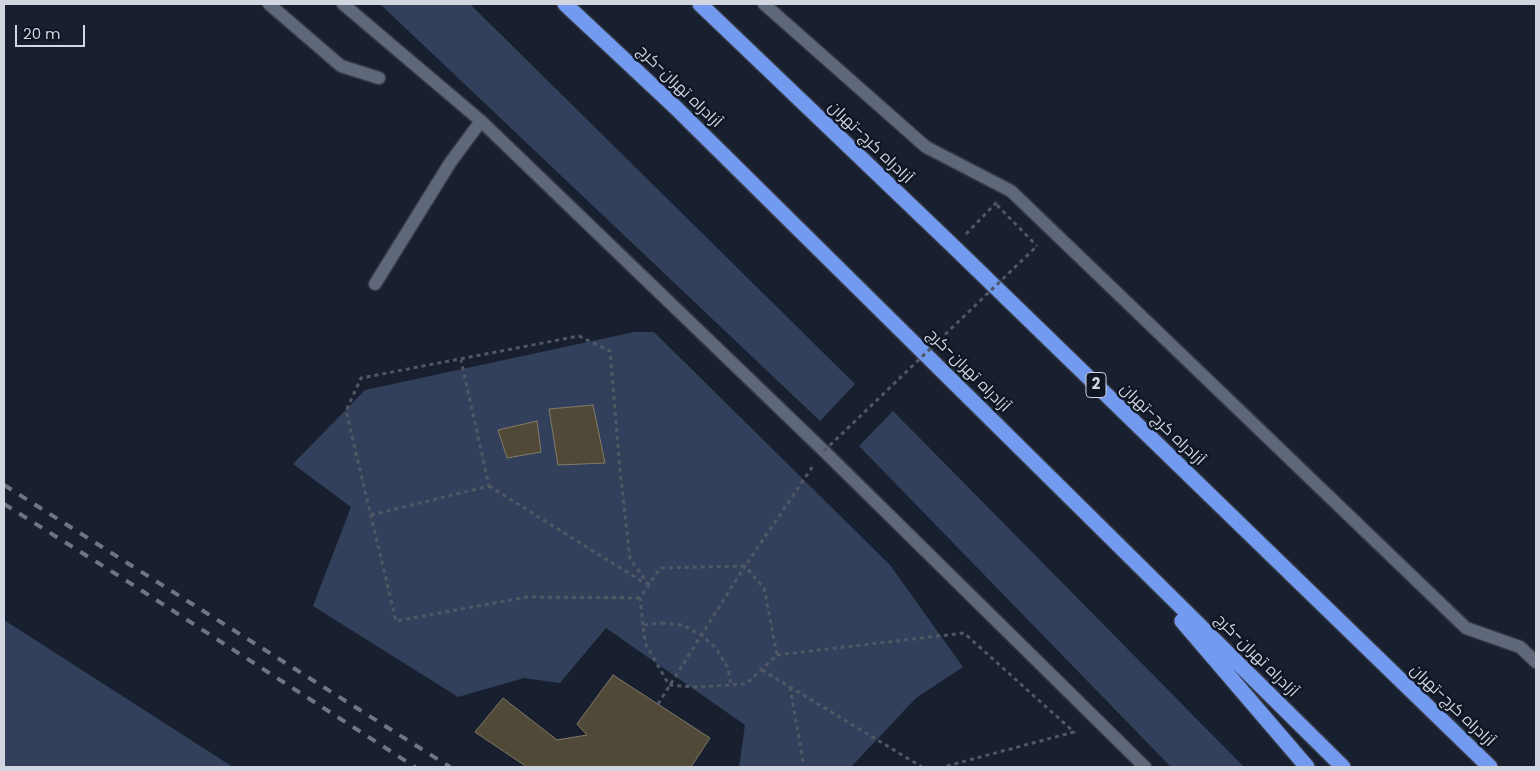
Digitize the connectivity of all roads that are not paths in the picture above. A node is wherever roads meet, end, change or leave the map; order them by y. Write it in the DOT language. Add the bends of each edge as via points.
graph roads {
  1 [pos="269,4"];
  2 [pos="343,4"];
  3 [pos="564,4"];
  4 [pos="700,4"];
  5 [pos="764,4"];
  6 [pos="380,78"];
  7 [pos="481,121"];
  8 [pos="375,284"];
  9 [pos="1117,543"];
  10 [pos="1536,662"];
  11 [pos="1145,767"];
  12 [pos="1307,767"];
  13 [pos="1343,767"];
  14 [pos="1490,767"];
  1 -- 6 [label="street" via="341,66"];
  2 -- 7 [label="street"];
  3 -- 9 [label="highway, آزادراه تهران-کرج" via="674,106"];
  4 -- 14 [label="highway, آزادراه کرج-تهران / 2"];
  5 -- 10 [label="street" via="926,147 1011,191 1466,628 1520,647"];
  7 -- 8 [label="street" via="450,163"];
  7 -- 11 [label="street" via="824,451"];
  9 -- 12 [label="highway"];
  9 -- 13 [label="highway, آزادراه تهران-کرج"];
}
